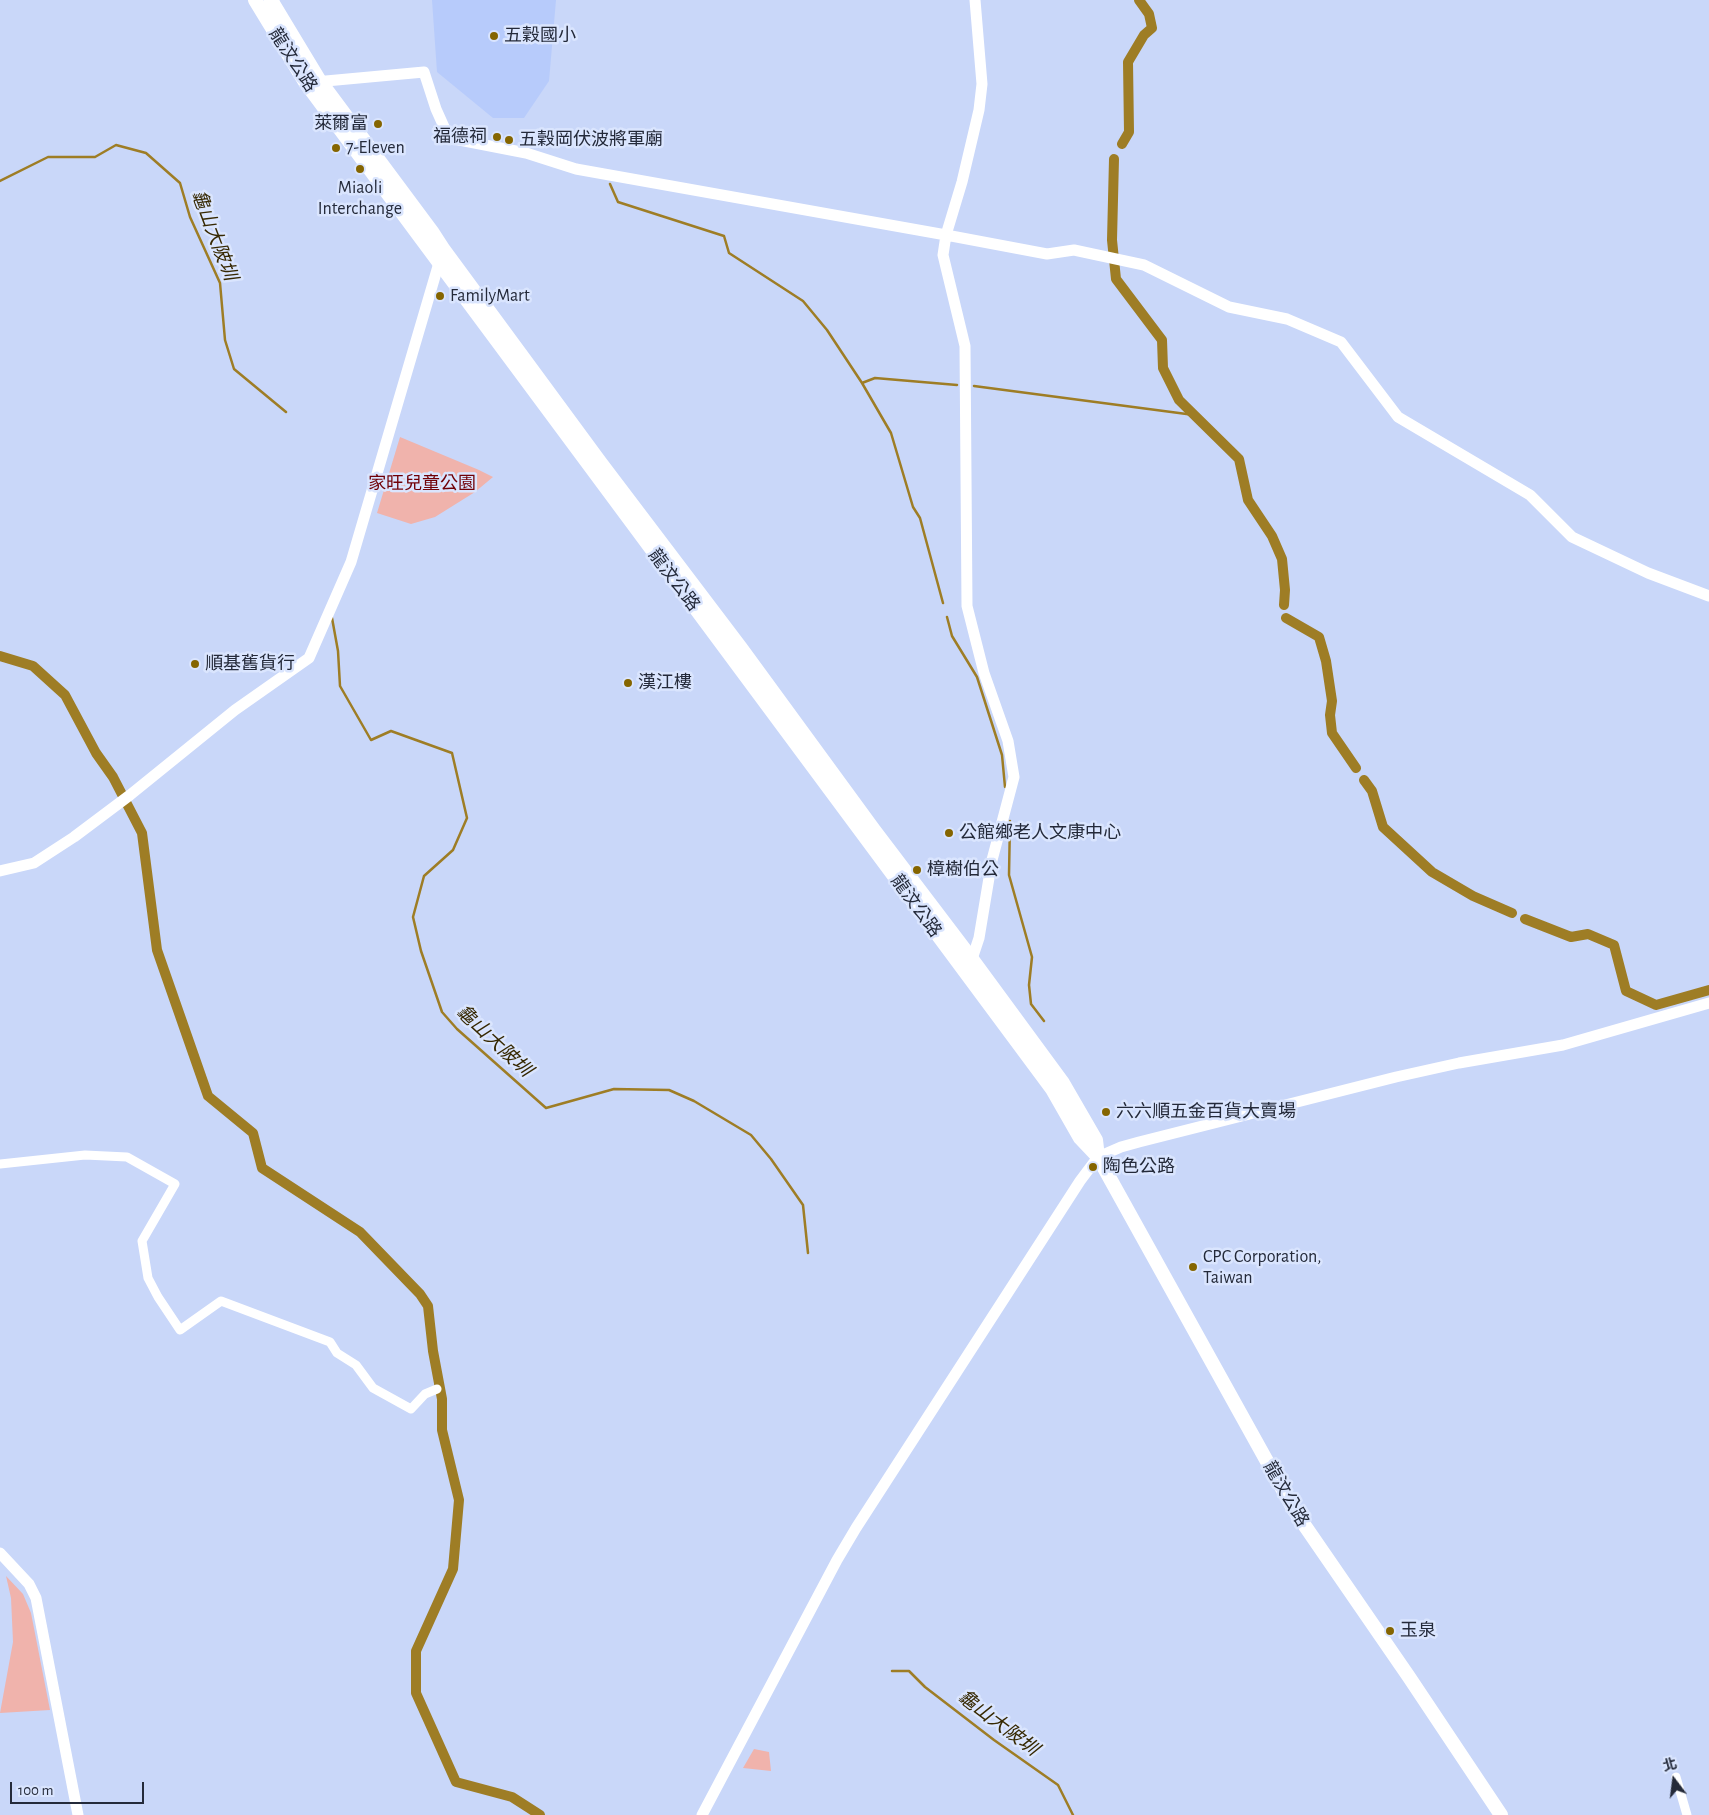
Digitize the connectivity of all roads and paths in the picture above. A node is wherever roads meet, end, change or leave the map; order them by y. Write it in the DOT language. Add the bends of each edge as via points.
graph roads {
  1 [pos="255,0"];
  2 [pos="975,0"];
  3 [pos="271,1"];
  4 [pos="287,24"];
  5 [pos="274,31"];
  6 [pos="320,81"];
  7 [pos="305,82"];
  8 [pos="946,234"];
  9 [pos="441,255"];
  10 [pos="1709,596"];
  11 [pos="0,871"];
  12 [pos="967,964"];
  13 [pos="1709,1003"];
  14 [pos="1098,1157"];
  15 [pos="0,1164"];
  16 [pos="436,1389"];
  17 [pos="0,1553"];
  18 [pos="1676,1777"];
  19 [pos="78,1815"];
  20 [pos="702,1815"];
  21 [pos="1501,1815"];
  22 [pos="1688,1815"];
  1 -- 5 [label="main road, 龍汶公路"];
  2 -- 8 [label="street" via="982,84 979,110"];
  3 -- 4 [label="main road, 龍汶公路"];
  4 -- 5 [label="main road"];
  4 -- 6 [label="main road, 龍汶公路"];
  5 -- 7 [label="main road, 龍汶公路"];
  6 -- 7 [label="street"];
  6 -- 8 [label="street" via="424,72 450,138 526,153 576,168"];
  6 -- 9 [label="main road, 龍汶公路" via="433,233"];
  7 -- 9 [label="main road, 龍汶公路"];
  8 -- 10 [label="street" via="1047,254 1074,250 1144,265 1229,307 1287,318 1341,342 1398,417 1530,495 1572,536 1648,573"];
  8 -- 12 [label="street" via="943,255 965,346 967,606 984,673 1008,741 1014,777 992,860 979,938"];
  9 -- 11 [label="street" via="351,562 309,658 235,710 74,837 34,863"];
  9 -- 12 [label="main road, 龍汶公路" via="719,630 874,830"];
  12 -- 14 [label="main road, 龍汶公路" via="1063,1084 1096,1140"];
  13 -- 14 [label="street" via="1563,1045 1396,1077 1139,1142"];
  14 -- 20 [label="street" via="851,1536"];
  14 -- 21 [label="main road, 龍汶公路" via="1294,1510"];
  15 -- 16 [label="street" via="85,1155 127,1157 175,1184 142,1241 148,1278 180,1330 221,1301 330,1342 337,1353 356,1364 373,1388 411,1409 425,1394"];
  17 -- 19 [label="street" via="29,1584 36,1598"];
  18 -- 22 [label="street"];
}
